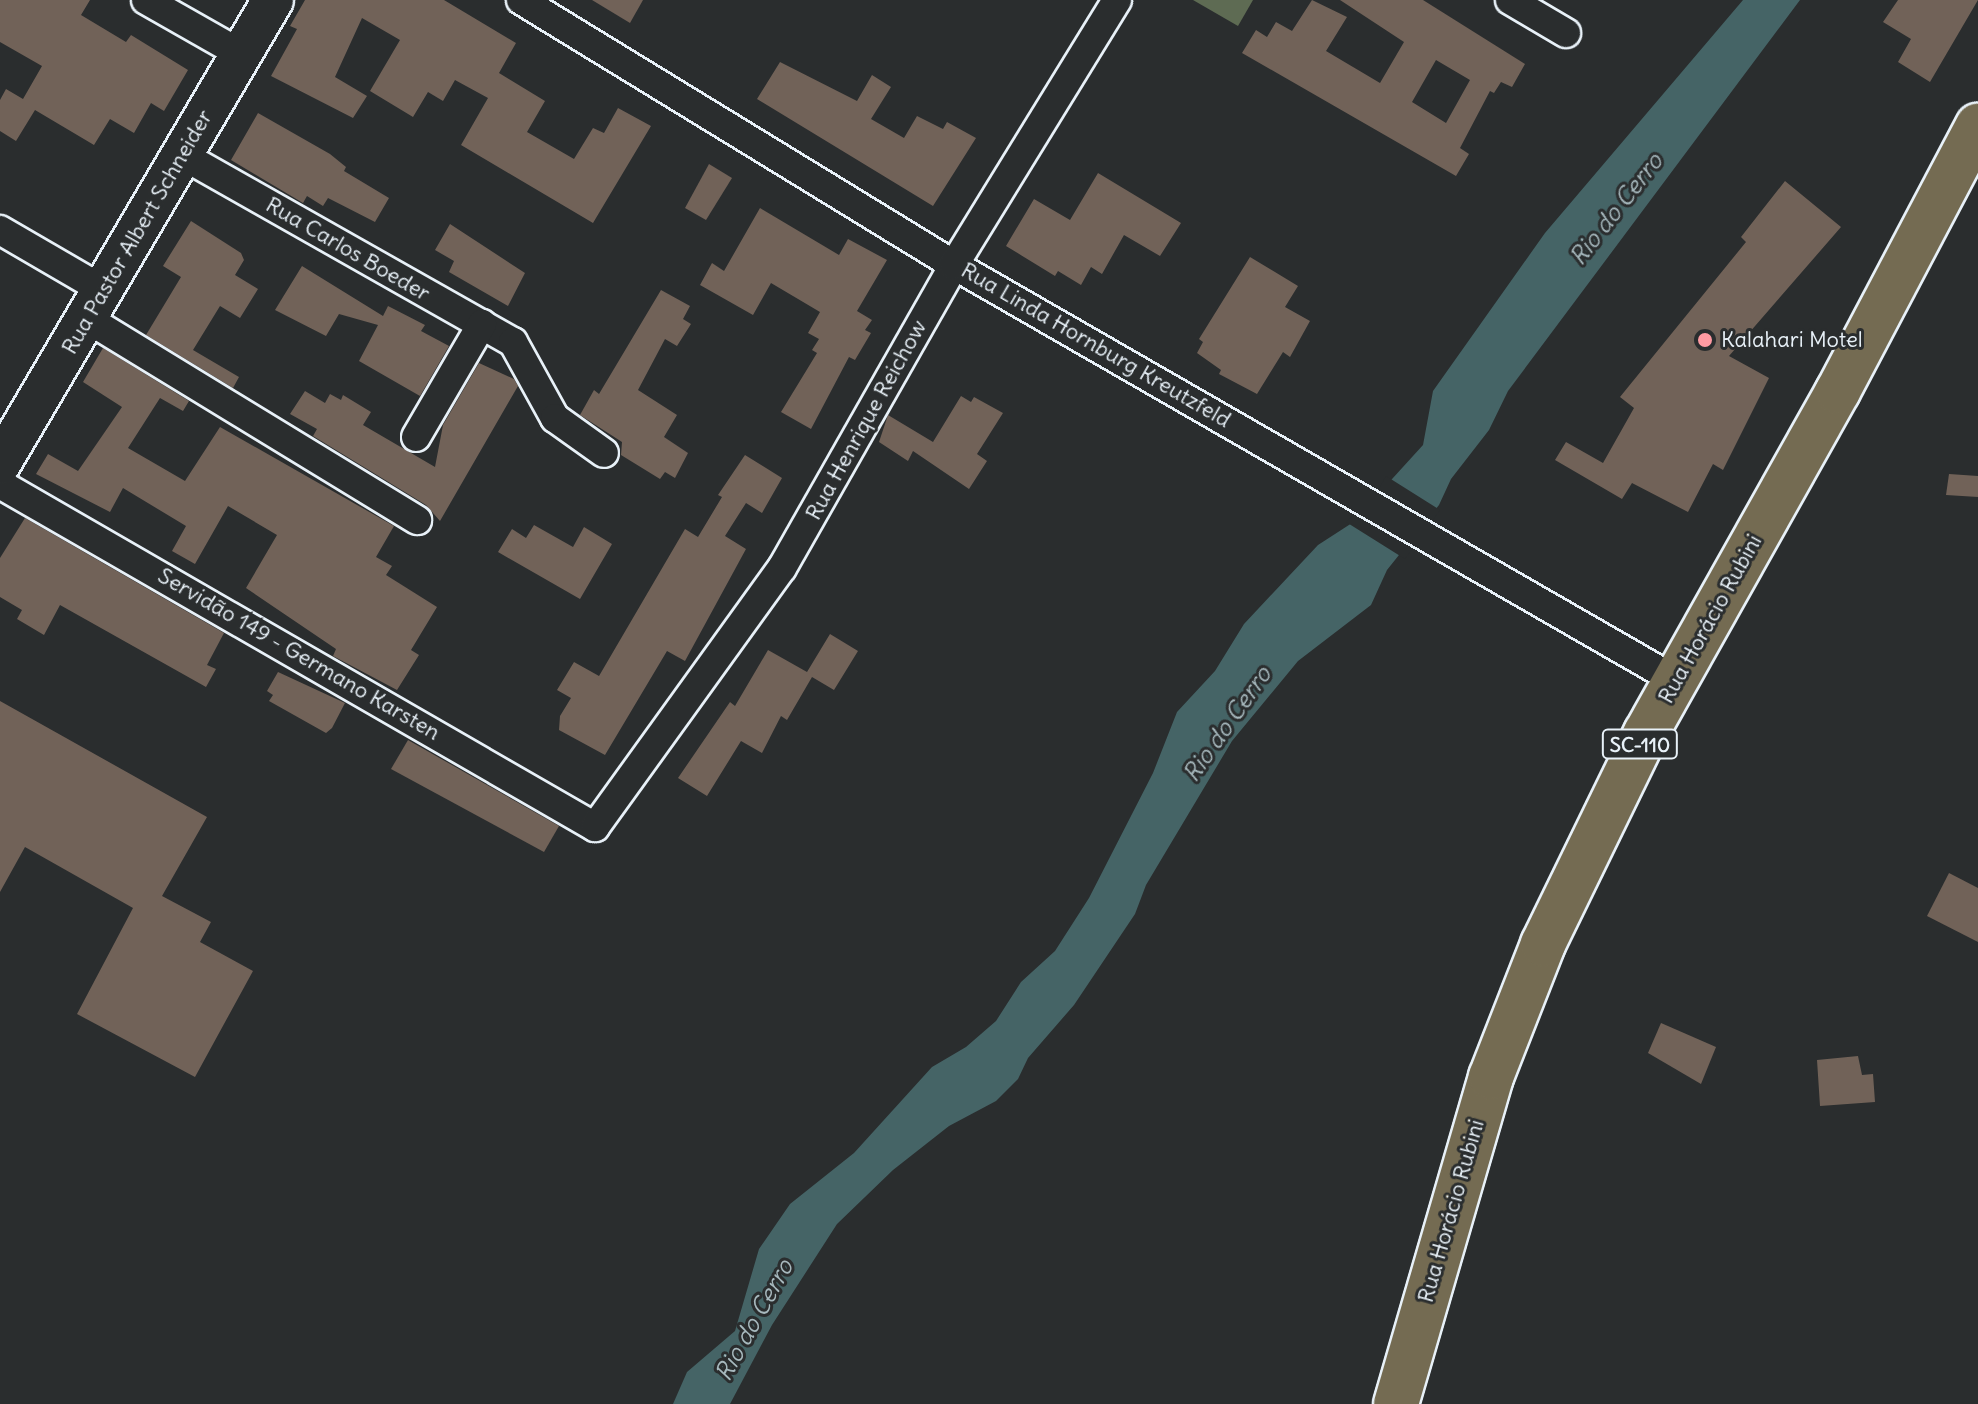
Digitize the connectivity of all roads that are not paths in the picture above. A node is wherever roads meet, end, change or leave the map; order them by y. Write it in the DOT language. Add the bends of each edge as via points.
graph roads {
  1 [pos="146,0"];
  2 [pos="273,0"];
  3 [pos="521,0"];
  4 [pos="1510,0"];
  5 [pos="1110,2"];
  6 [pos="1566,33"];
  7 [pos="241,54"];
  8 [pos="1978,126"];
  9 [pos="182,155"];
  10 [pos="0,230"];
  11 [pos="954,265"];
  12 [pos="95,304"];
  13 [pos="482,324"];
  14 [pos="416,437"];
  15 [pos="604,453"];
  16 [pos="0,464"];
  17 [pos="0,484"];
  18 [pos="417,520"];
  19 [pos="1677,681"];
  20 [pos="595,827"];
  21 [pos="1396,1404"];
  1 -- 7 [label="street"];
  2 -- 7 [label="main road, Rua Pastor Albert Schneider"];
  3 -- 11 [label="street, Rua Linda Hornburg Kreutzfeld"];
  4 -- 6 [label="street"];
  5 -- 11 [label="street, Rua Henrique Reichow"];
  7 -- 9 [label="main road, Rua Pastor Albert Schneider"];
  8 -- 19 [label="main road, Rua Horácio Rubini / SC-110"];
  9 -- 12 [label="main road, Rua Pastor Albert Schneider"];
  9 -- 13 [label="street, Rua Carlos Boeder"];
  10 -- 12 [label="street"];
  11 -- 19 [label="street, Rua Linda Hornburg Kreutzfeld"];
  11 -- 20 [label="street, Rua Henrique Reichow" via="782,568"];
  12 -- 16 [label="main road, Rua Pastor Albert Schneider"];
  12 -- 18 [label="street"];
  13 -- 14 [label="street"];
  13 -- 15 [label="street, Rua Carlos Boeder" via="513,342 555,418"];
  17 -- 20 [label="street, Servidão 149 - Germano Karsten"];
  19 -- 21 [label="main road, Rua Horácio Rubini / SC-110" via="1607,807 1517,1008 1459,1177"];
}
